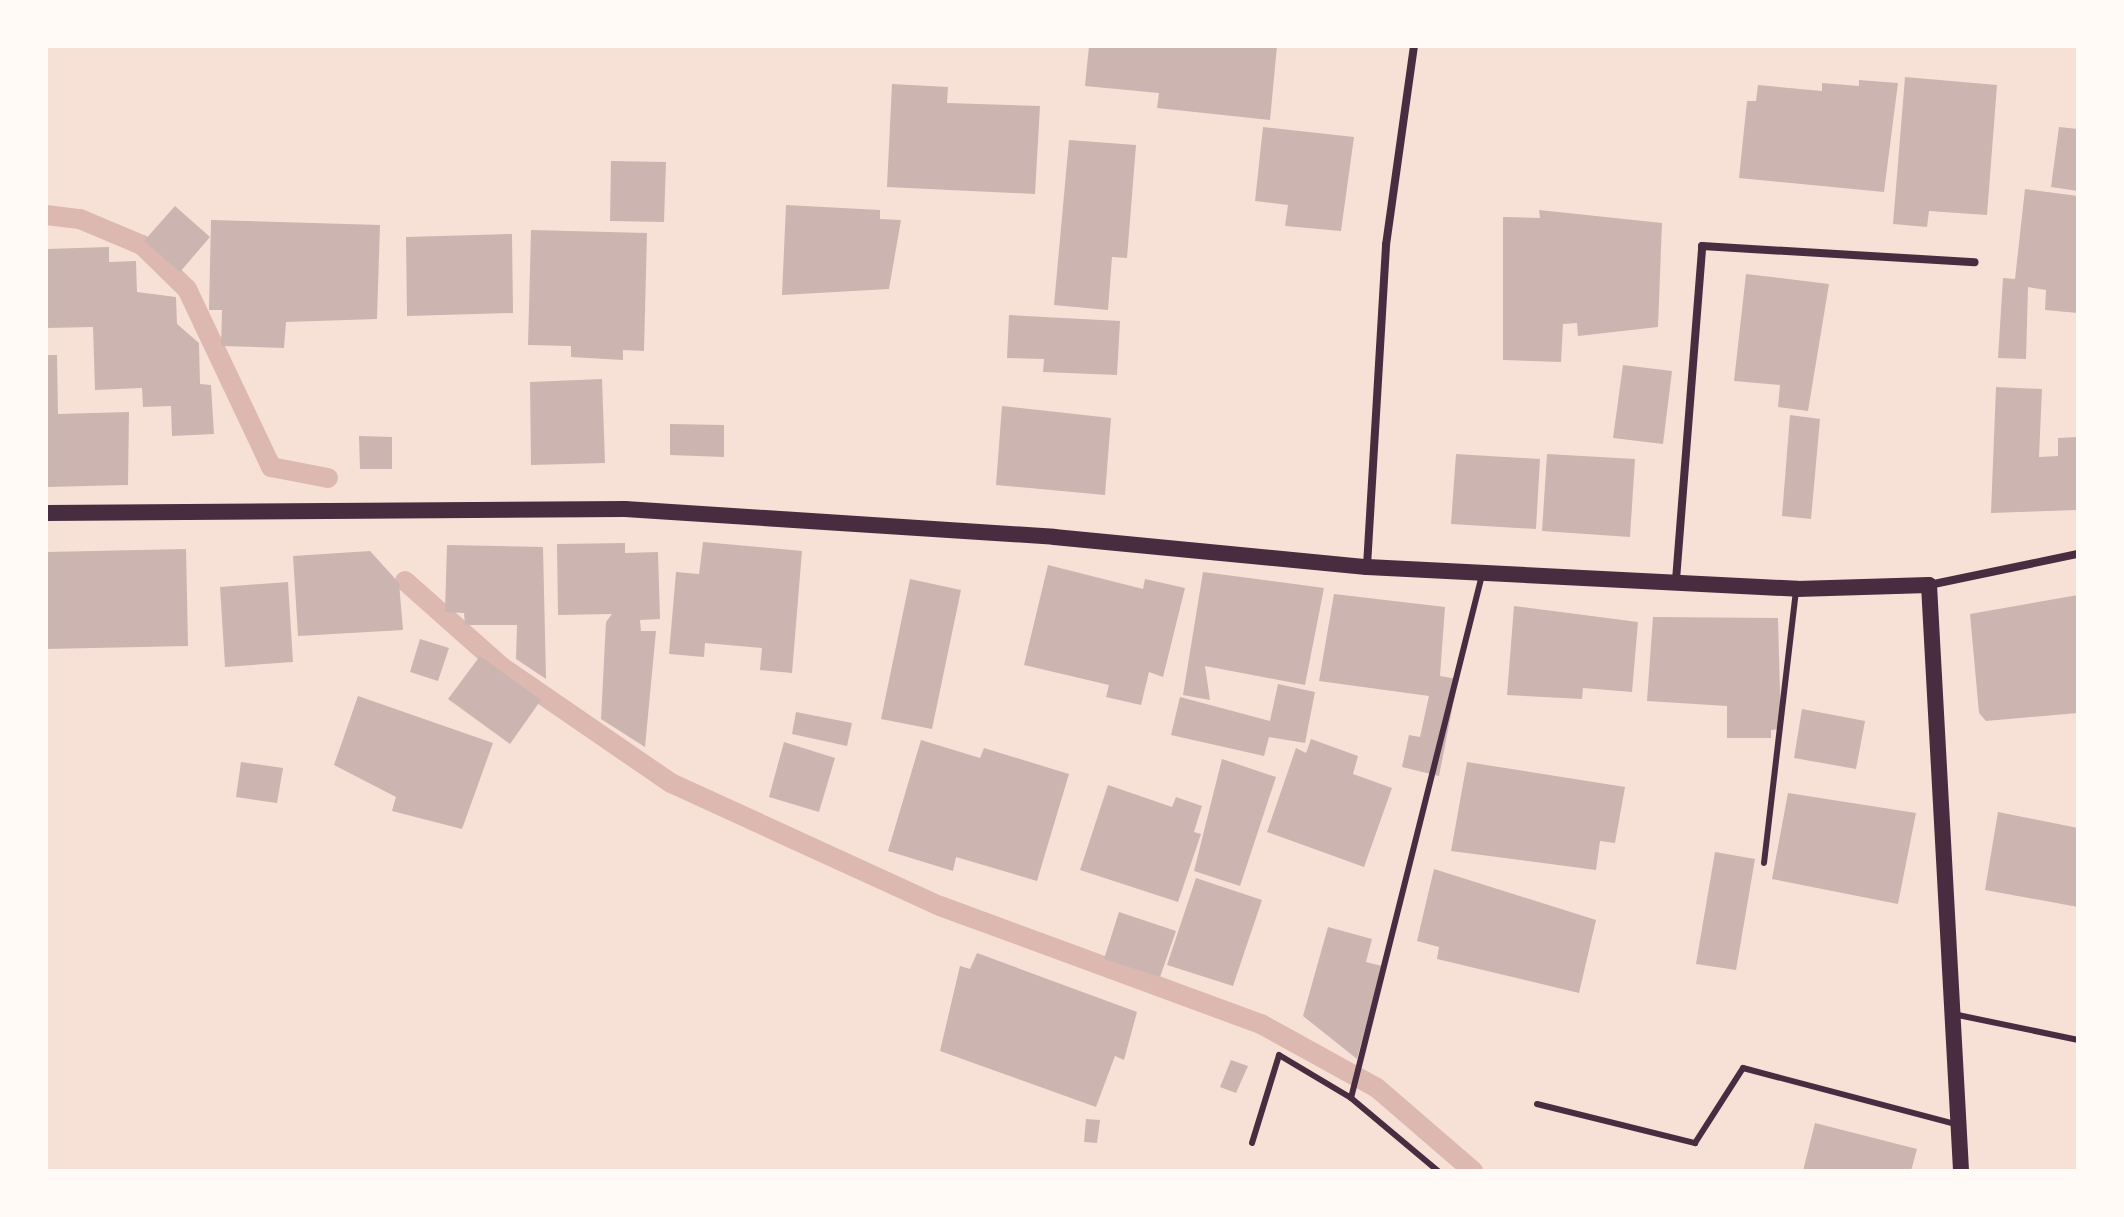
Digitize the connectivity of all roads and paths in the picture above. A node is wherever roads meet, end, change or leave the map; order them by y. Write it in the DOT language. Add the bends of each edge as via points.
graph roads {
  1 [pos="1414,46"];
  2 [pos="1975,262"];
  3 [pos="46,513"];
  4 [pos="2078,554"];
  5 [pos="1367,567"];
  6 [pos="1482,571"];
  7 [pos="1676,580"];
  8 [pos="1929,585"];
  9 [pos="1797,589"];
  10 [pos="1764,863"];
  11 [pos="1953,1014"];
  12 [pos="2078,1040"];
  13 [pos="1351,1098"];
  14 [pos="1537,1104"];
  15 [pos="1959,1125"];
  16 [pos="1252,1143"];
  17 [pos="1965,1170"];
  18 [pos="1438,1171"];
  1 -- 5 [label="street" via="1386,245"];
  2 -- 7 [label="street" via="1702,246"];
  3 -- 5 [label="main road" via="625,509 1054,537"];
  4 -- 8 [label="street"];
  5 -- 6 [label="main road"];
  6 -- 7 [label="main road"];
  6 -- 13 [label="lane"];
  7 -- 9 [label="main road"];
  8 -- 9 [label="main road"];
  8 -- 11 [label="main road"];
  9 -- 10 [label="lane"];
  11 -- 12 [label="lane"];
  11 -- 15 [label="main road"];
  13 -- 16 [label="lane" via="1279,1055"];
  13 -- 18 [label="lane"];
  14 -- 15 [label="lane" via="1695,1143 1743,1068"];
  15 -- 17 [label="main road"];
}
